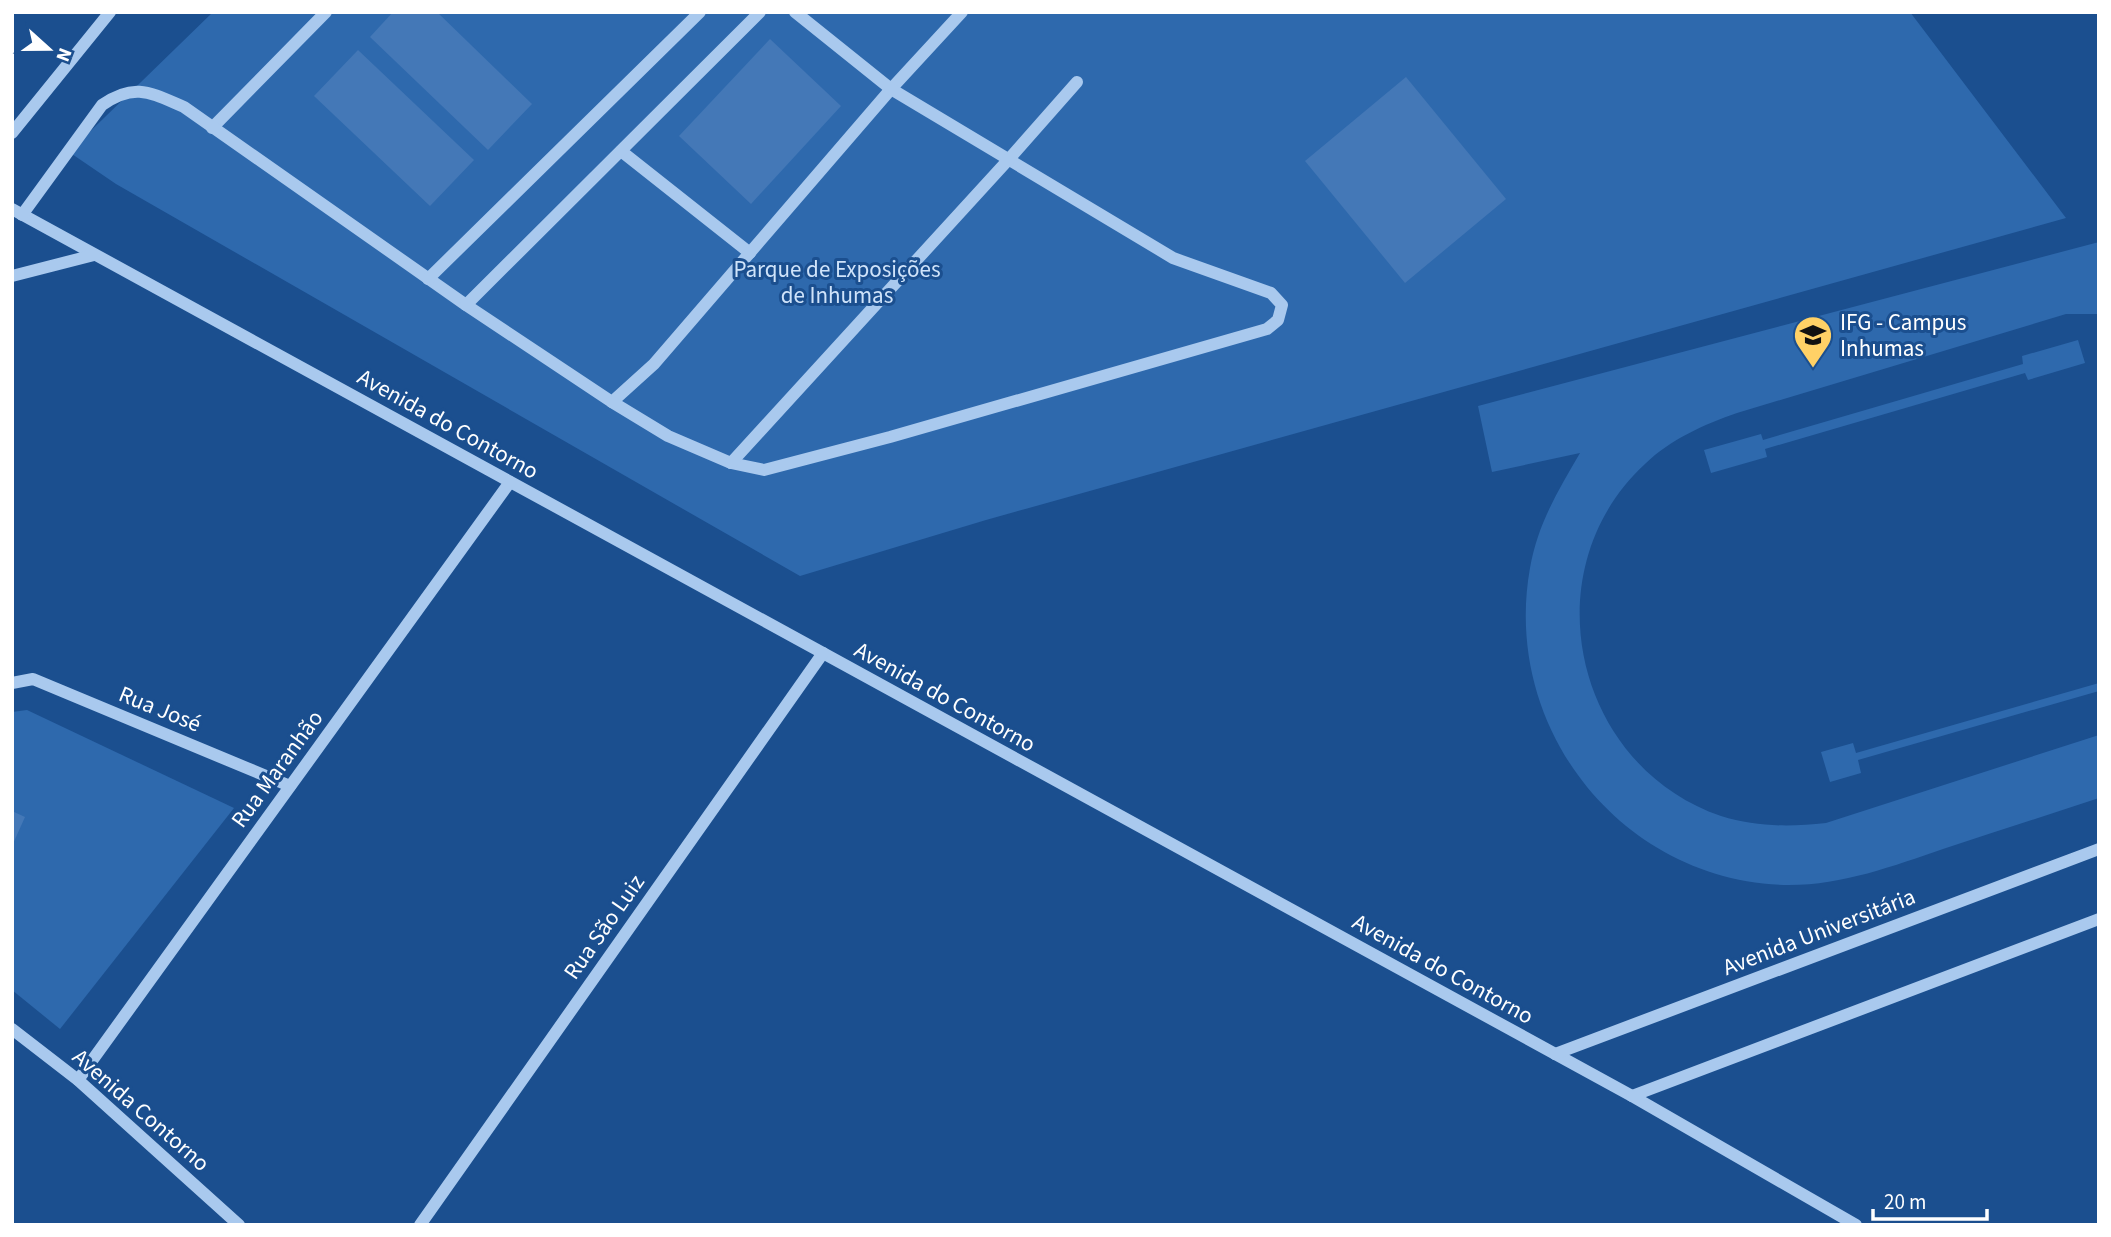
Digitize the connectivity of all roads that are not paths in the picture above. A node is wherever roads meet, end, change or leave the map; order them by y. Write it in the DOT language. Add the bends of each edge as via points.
graph roads {
  1 [pos="110,12"];
  2 [pos="326,12"];
  3 [pos="700,12"];
  4 [pos="760,12"];
  5 [pos="794,12"];
  6 [pos="962,12"];
  7 [pos="1077,82"];
  8 [pos="891,89"];
  9 [pos="212,128"];
  10 [pos="12,134"];
  11 [pos="621,151"];
  12 [pos="1009,159"];
  13 [pos="17,212"];
  14 [pos="750,253"];
  15 [pos="94,255"];
  16 [pos="12,276"];
  17 [pos="428,279"];
  18 [pos="466,306"];
  19 [pos="612,402"];
  20 [pos="731,463"];
  21 [pos="510,482"];
  22 [pos="823,653"];
  23 [pos="12,683"];
  24 [pos="290,786"];
  25 [pos="2099,849"];
  26 [pos="2099,919"];
  27 [pos="12,1029"];
  28 [pos="1555,1054"];
  29 [pos="78,1080"];
  30 [pos="1632,1096"];
  31 [pos="239,1225"];
  32 [pos="420,1225"];
  33 [pos="1856,1225"];
  1 -- 10 [label="street"];
  2 -- 9 [label="street"];
  3 -- 17 [label="street"];
  4 -- 11 [label="street"];
  5 -- 8 [label="street"];
  6 -- 8 [label="street"];
  7 -- 12 [label="street"];
  8 -- 12 [label="street"];
  8 -- 14 [label="street"];
  9 -- 13 [label="street" via="184,107 143,90 116,95 102,105"];
  9 -- 17 [label="street"];
  11 -- 14 [label="street"];
  11 -- 18 [label="street"];
  12 -- 20 [label="street"];
  12 -- 20 [label="street" via="1173,258 1271,293 1282,305 1278,320 1267,329 764,470"];
  13 -- 15 [label="street, Avenida do Contorno"];
  14 -- 19 [label="street" via="653,364"];
  15 -- 16 [label="street"];
  15 -- 21 [label="street, Avenida do Contorno"];
  17 -- 18 [label="street"];
  18 -- 19 [label="street"];
  19 -- 20 [label="street" via="668,436"];
  21 -- 22 [label="street, Avenida do Contorno"];
  21 -- 24 [label="street, Rua Maranhão"];
  22 -- 28 [label="street, Avenida do Contorno"];
  22 -- 32 [label="street, Rua São Luiz"];
  23 -- 24 [label="street, Rua José" via="33,680"];
  24 -- 29 [label="street, Rua Maranhão"];
  25 -- 28 [label="street, Avenida Universitária"];
  26 -- 30 [label="street"];
  27 -- 29 [label="street, Avenida Contorno"];
  28 -- 30 [label="street, Avenida do Contorno"];
  29 -- 31 [label="street, Avenida Contorno"];
  30 -- 33 [label="street, Avenida do Contorno"];
}
